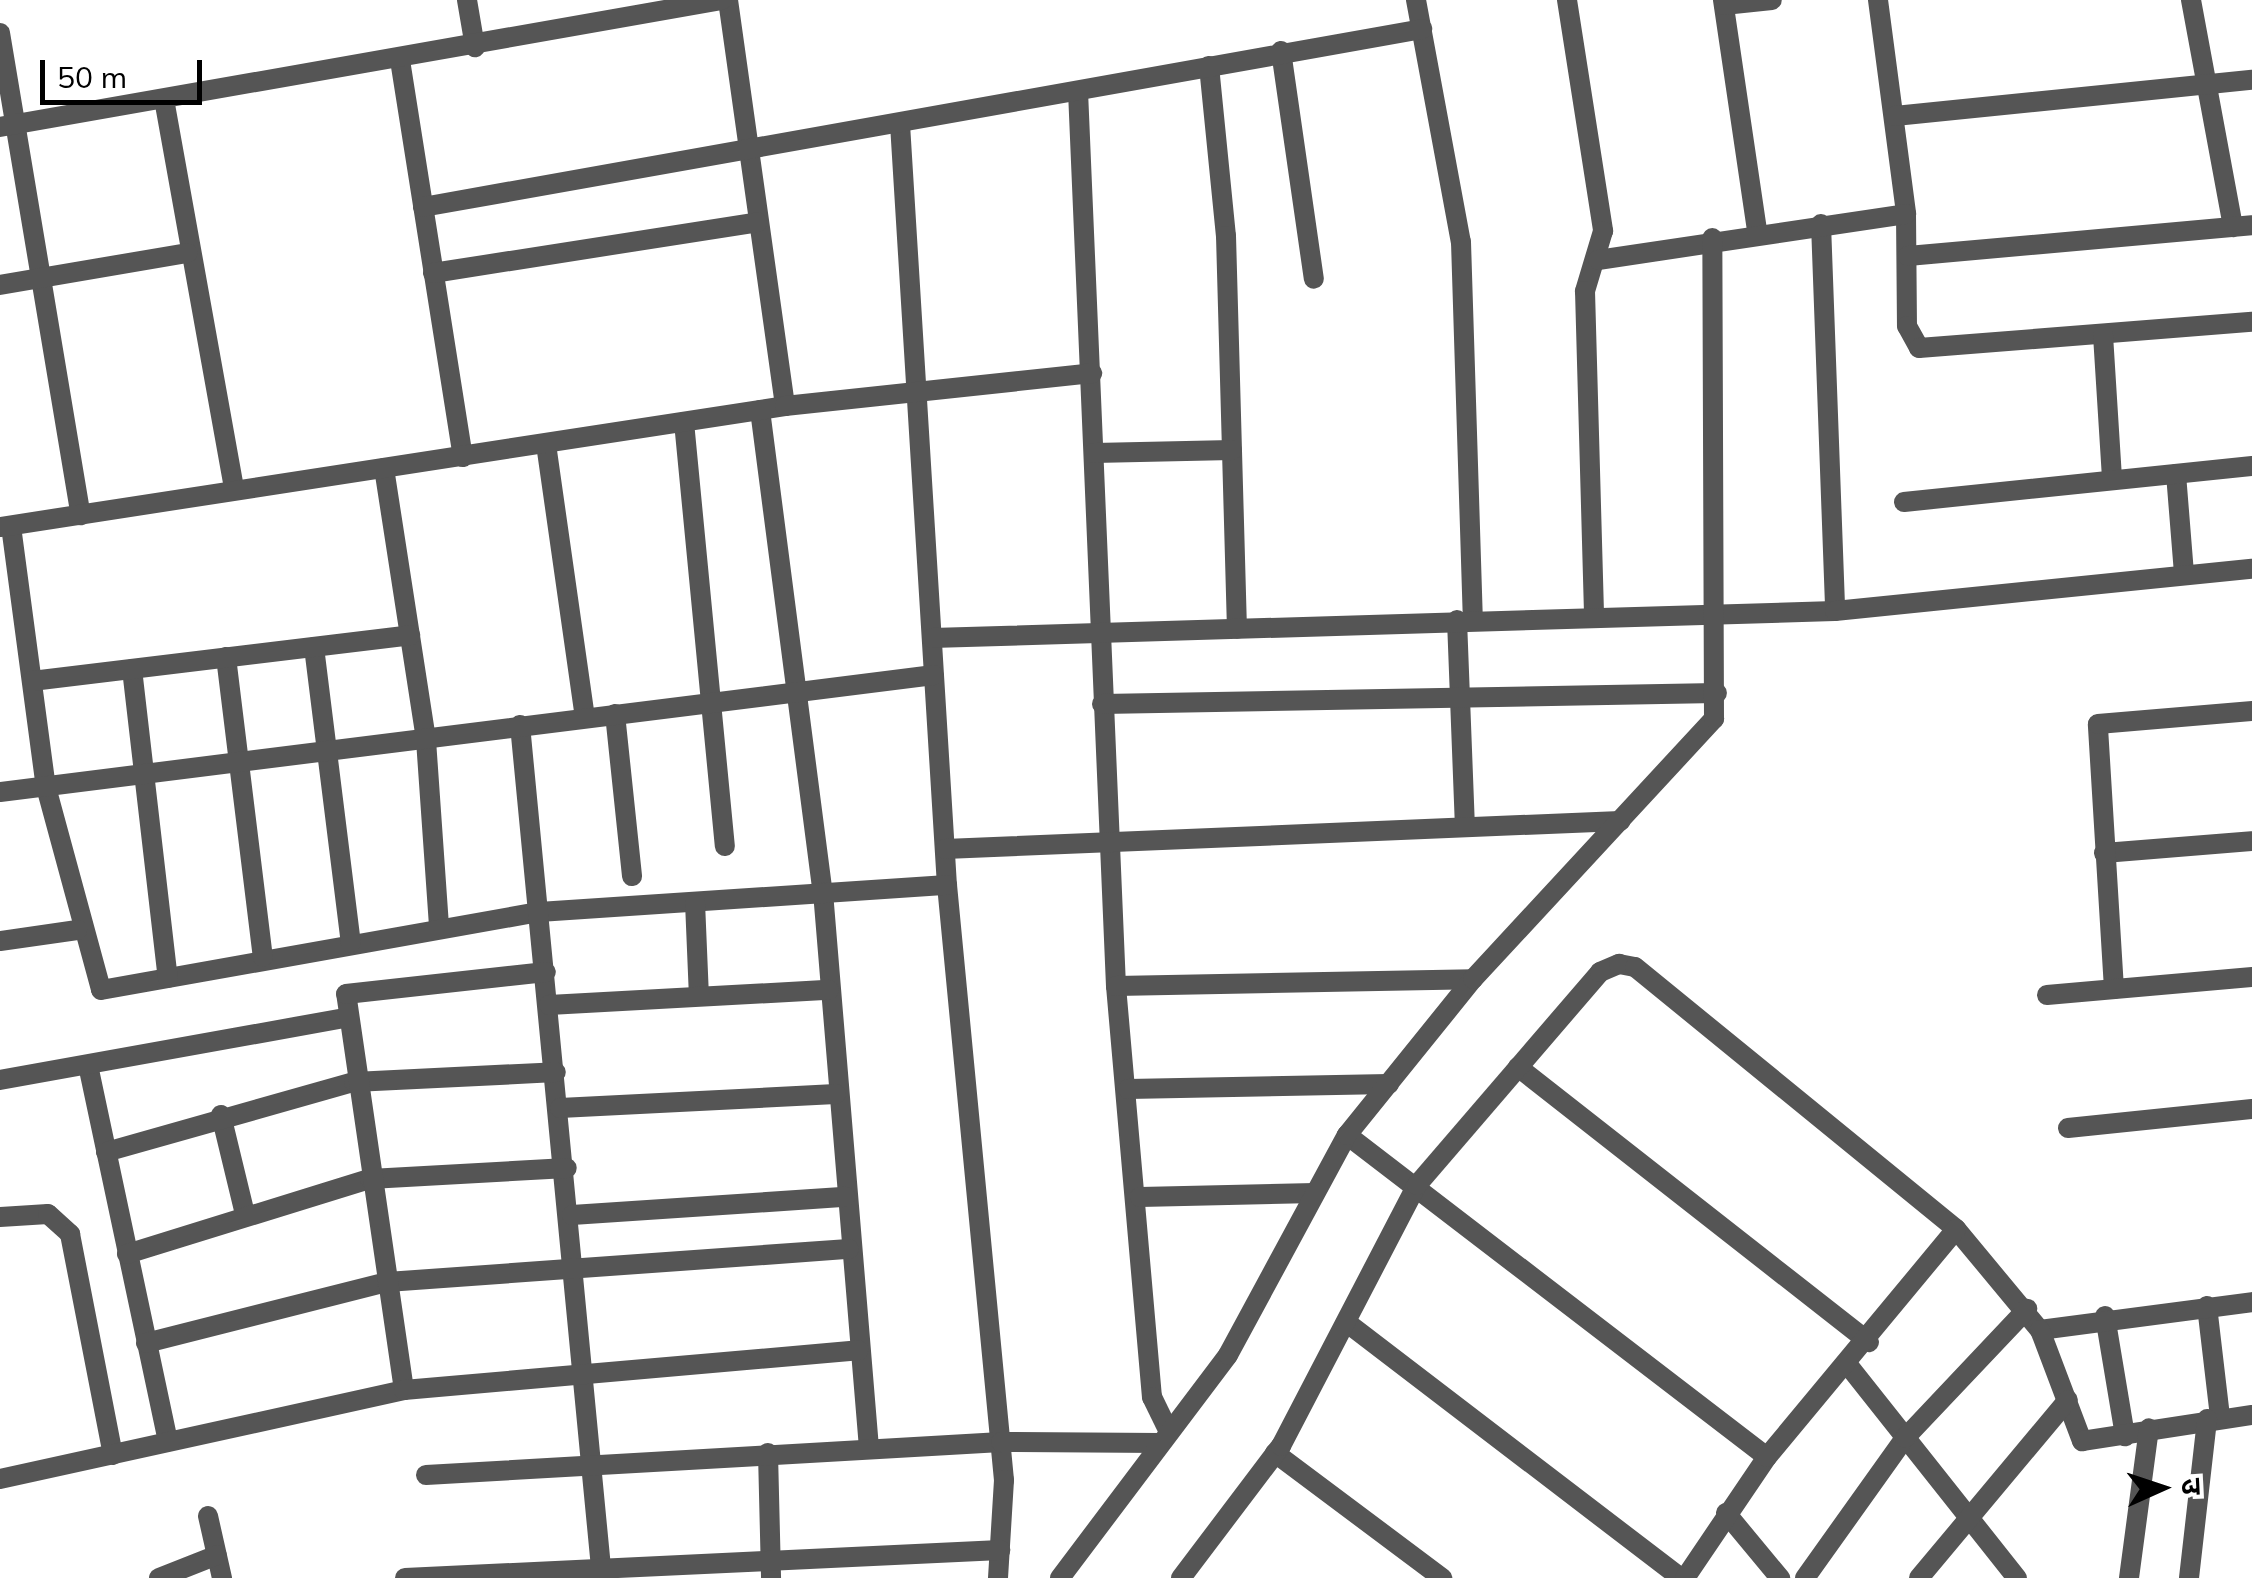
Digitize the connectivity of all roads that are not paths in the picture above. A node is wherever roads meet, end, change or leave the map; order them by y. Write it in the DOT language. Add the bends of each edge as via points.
graph roads {
  1 [pos="467,0"];
  2 [pos="725,0"];
  3 [pos="1416,0"];
  4 [pos="1567,0"];
  5 [pos="1772,0"];
  6 [pos="1878,0"];
  7 [pos="2191,0"];
  8 [pos="1724,3"];
  9 [pos="648,7"];
  10 [pos="1422,29"];
  11 [pos="0,33"];
  12 [pos="475,48"];
  13 [pos="1281,51"];
  14 [pos="400,60"];
  15 [pos="1210,66"];
  16 [pos="2252,80"];
  17 [pos="2206,84"];
  18 [pos="1078,91"];
  19 [pos="164,99"];
  20 [pos="1895,116"];
  21 [pos="900,124"];
  22 [pos="7,126"];
  23 [pos="749,154"];
  24 [pos="423,208"];
  25 [pos="1906,214"];
  26 [pos="758,222"];
  27 [pos="1821,224"];
  28 [pos="2242,226"];
  29 [pos="1757,231"];
  30 [pos="1712,238"];
  31 [pos="187,252"];
  32 [pos="1908,256"];
  33 [pos="1598,260"];
  34 [pos="433,273"];
  35 [pos="42,278"];
  36 [pos="1314,279"];
  37 [pos="0,285"];
  38 [pos="2252,322"];
  39 [pos="2103,335"];
  40 [pos="1092,373"];
  41 [pos="916,390"];
  42 [pos="785,406"];
  43 [pos="760,410"];
  44 [pos="684,422"];
  45 [pos="546,444"];
  46 [pos="1232,450"];
  47 [pos="1094,453"];
  48 [pos="464,458"];
  49 [pos="2252,466"];
  50 [pos="384,468"];
  51 [pos="2176,474"];
  52 [pos="2112,480"];
  53 [pos="234,490"];
  54 [pos="1904,502"];
  55 [pos="81,515"];
  56 [pos="5,527"];
  57 [pos="2252,569"];
  58 [pos="2184,574"];
  59 [pos="1835,611"];
  60 [pos="1594,616"];
  61 [pos="1715,617"];
  62 [pos="1465,620"];
  63 [pos="1238,628"];
  64 [pos="410,634"];
  65 [pos="1099,634"];
  66 [pos="932,638"];
  67 [pos="314,646"];
  68 [pos="226,657"];
  69 [pos="132,669"];
  70 [pos="934,675"];
  71 [pos="32,681"];
  72 [pos="799,690"];
  73 [pos="1717,693"];
  74 [pos="1460,700"];
  75 [pos="713,701"];
  76 [pos="1102,704"];
  77 [pos="2252,712"];
  78 [pos="615,714"];
  79 [pos="585,717"];
  80 [pos="520,725"];
  81 [pos="426,740"];
  82 [pos="328,750"];
  83 [pos="239,761"];
  84 [pos="143,774"];
  85 [pos="46,787"];
  86 [pos="0,792"];
  87 [pos="1620,821"];
  88 [pos="1465,827"];
  89 [pos="1107,840"];
  90 [pos="2252,841"];
  91 [pos="724,846"];
  92 [pos="945,849"];
  93 [pos="2104,853"];
  94 [pos="632,876"];
  95 [pos="948,885"];
  96 [pos="823,892"];
  97 [pos="695,902"];
  98 [pos="539,912"];
  99 [pos="439,928"];
  100 [pos="77,930"];
  101 [pos="0,941"];
  102 [pos="351,942"];
  103 [pos="263,957"];
  104 [pos="546,972"];
  105 [pos="2252,977"];
  106 [pos="168,978"];
  107 [pos="1474,980"];
  108 [pos="1116,986"];
  109 [pos="2114,989"];
  110 [pos="829,990"];
  111 [pos="2046,995"];
  112 [pos="699,996"];
  113 [pos="549,1005"];
  114 [pos="344,1018"];
  115 [pos="88,1065"];
  116 [pos="1518,1066"];
  117 [pos="556,1072"];
  118 [pos="0,1080"];
  119 [pos="354,1082"];
  120 [pos="1389,1084"];
  121 [pos="1128,1089"];
  122 [pos="836,1094"];
  123 [pos="560,1108"];
  124 [pos="2252,1109"];
  125 [pos="221,1115"];
  126 [pos="2068,1128"];
  127 [pos="1346,1135"];
  128 [pos="106,1152"];
  129 [pos="566,1168"];
  130 [pos="370,1178"];
  131 [pos="1417,1185"];
  132 [pos="1315,1192"];
  133 [pos="845,1197"];
  134 [pos="1140,1197"];
  135 [pos="245,1214"];
  136 [pos="572,1215"];
  137 [pos="0,1217"];
  138 [pos="1956,1229"];
  139 [pos="849,1250"];
  140 [pos="127,1254"];
  141 [pos="577,1268"];
  142 [pos="387,1282"];
  143 [pos="2252,1302"];
  144 [pos="2207,1306"];
  145 [pos="2026,1309"];
  146 [pos="2106,1316"];
  147 [pos="1350,1326"];
  148 [pos="2040,1330"];
  149 [pos="1868,1342"];
  150 [pos="146,1344"];
  151 [pos="858,1350"];
  152 [pos="1848,1365"];
  153 [pos="588,1377"];
  154 [pos="404,1390"];
  155 [pos="2068,1400"];
  156 [pos="2252,1416"];
  157 [pos="2214,1418"];
  158 [pos="2149,1428"];
  159 [pos="2125,1436"];
  160 [pos="1164,1437"];
  161 [pos="1906,1438"];
  162 [pos="168,1442"];
  163 [pos="1001,1442"];
  164 [pos="870,1448"];
  165 [pos="768,1453"];
  166 [pos="1275,1453"];
  167 [pos="113,1454"];
  168 [pos="1767,1457"];
  169 [pos="594,1462"];
  170 [pos="426,1475"];
  171 [pos="0,1479"];
  172 [pos="1726,1513"];
  173 [pos="1965,1515"];
  174 [pos="208,1516"];
  175 [pos="1000,1550"];
  176 [pos="217,1555"];
  177 [pos="770,1568"];
  178 [pos="601,1570"];
  179 [pos="1185,1576"];
  180 [pos="159,1578"];
  181 [pos="222,1578"];
  182 [pos="405,1578"];
  183 [pos="998,1578"];
  184 [pos="1060,1578"];
  185 [pos="1442,1578"];
  186 [pos="1683,1578"];
  187 [pos="1780,1578"];
  188 [pos="1805,1578"];
  189 [pos="1919,1578"];
  190 [pos="2017,1578"];
  191 [pos="2129,1578"];
  192 [pos="2190,1578"];
  1 -- 12 [label="street"];
  2 -- 9 [label="street"];
  2 -- 23 [label="street"];
  3 -- 10 [label="street"];
  4 -- 33 [label="street" via="1603,232"];
  5 -- 8 [label="street"];
  6 -- 20 [label="street"];
  7 -- 17 [label="street"];
  8 -- 29 [label="street"];
  9 -- 12 [label="street"];
  10 -- 13 [label="street"];
  10 -- 62 [label="street" via="1461,242"];
  11 -- 22 [label="street"];
  12 -- 14 [label="street"];
  13 -- 15 [label="street"];
  13 -- 36 [label="street"];
  14 -- 19 [label="street"];
  14 -- 24 [label="street"];
  15 -- 18 [label="street"];
  15 -- 46 [label="street"];
  16 -- 17 [label="street"];
  17 -- 20 [label="street"];
  17 -- 28 [label="street"];
  18 -- 21 [label="street"];
  18 -- 40 [label="street"];
  19 -- 22 [label="street"];
  19 -- 31 [label="street"];
  20 -- 25 [label="street"];
  21 -- 23 [label="street"];
  21 -- 41 [label="street"];
  22 -- 35 [label="street"];
  23 -- 24 [label="street"];
  23 -- 26 [label="street"];
  24 -- 34 [label="street"];
  25 -- 27 [label="street"];
  25 -- 32 [label="street"];
  26 -- 34 [label="street"];
  26 -- 42 [label="street"];
  27 -- 29 [label="street"];
  27 -- 59 [label="street"];
  28 -- 32 [label="street"];
  29 -- 30 [label="street"];
  30 -- 33 [label="street"];
  30 -- 61 [label="street"];
  31 -- 35 [label="street"];
  31 -- 53 [label="street"];
  32 -- 39 [label="street" via="1907,326 1918,348"];
  33 -- 60 [label="street" via="1586,292"];
  34 -- 48 [label="street"];
  35 -- 37 [label="street"];
  35 -- 55 [label="street"];
  38 -- 39 [label="street"];
  39 -- 52 [label="street"];
  40 -- 41 [label="street"];
  40 -- 47 [label="street"];
  41 -- 42 [label="street"];
  41 -- 66 [label="street"];
  42 -- 43 [label="street"];
  43 -- 44 [label="street"];
  43 -- 72 [label="street"];
  44 -- 45 [label="street"];
  44 -- 75 [label="street"];
  45 -- 48 [label="street"];
  45 -- 79 [label="street"];
  46 -- 47 [label="street"];
  46 -- 63 [label="street"];
  47 -- 65 [label="street"];
  48 -- 50 [label="street"];
  49 -- 51 [label="street"];
  50 -- 53 [label="street"];
  50 -- 64 [label="street"];
  51 -- 52 [label="street"];
  51 -- 58 [label="street"];
  52 -- 54 [label="street"];
  53 -- 55 [label="street"];
  55 -- 56 [label="street"];
  56 -- 71 [label="street"];
  57 -- 58 [label="street"];
  58 -- 59 [label="street"];
  59 -- 61 [label="street"];
  60 -- 61 [label="street"];
  60 -- 62 [label="street"];
  61 -- 73 [label="street"];
  62 -- 63 [label="street"];
  62 -- 74 [label="street"];
  63 -- 65 [label="street"];
  64 -- 67 [label="street"];
  64 -- 81 [label="street"];
  65 -- 66 [label="street"];
  65 -- 76 [label="street"];
  66 -- 70 [label="street"];
  67 -- 68 [label="street"];
  67 -- 82 [label="street"];
  68 -- 69 [label="street"];
  68 -- 83 [label="street"];
  69 -- 71 [label="street"];
  69 -- 84 [label="street"];
  70 -- 72 [label="street"];
  70 -- 92 [label="street"];
  71 -- 85 [label="street"];
  72 -- 75 [label="street"];
  72 -- 96 [label="street"];
  73 -- 74 [label="street"];
  73 -- 87 [label="street" via="1706,734"];
  74 -- 76 [label="street"];
  74 -- 88 [label="street"];
  75 -- 78 [label="street"];
  75 -- 91 [label="street"];
  76 -- 89 [label="street"];
  77 -- 93 [label="street" via="2098,724"];
  78 -- 79 [label="street"];
  78 -- 94 [label="street"];
  79 -- 80 [label="street"];
  80 -- 81 [label="street"];
  80 -- 98 [label="street"];
  81 -- 82 [label="street"];
  81 -- 99 [label="street"];
  82 -- 83 [label="street"];
  82 -- 102 [label="street"];
  83 -- 84 [label="street"];
  83 -- 103 [label="street"];
  84 -- 85 [label="street"];
  84 -- 106 [label="street"];
  85 -- 86 [label="street"];
  85 -- 100 [label="street"];
  87 -- 88 [label="street"];
  87 -- 107 [label="street"];
  88 -- 89 [label="street"];
  89 -- 92 [label="street"];
  89 -- 108 [label="street"];
  90 -- 93 [label="street"];
  92 -- 95 [label="street"];
  93 -- 109 [label="street"];
  95 -- 96 [label="street"];
  95 -- 163 [label="street"];
  96 -- 97 [label="street"];
  96 -- 110 [label="street"];
  97 -- 98 [label="street"];
  97 -- 112 [label="street"];
  98 -- 99 [label="street"];
  98 -- 104 [label="street"];
  99 -- 102 [label="street"];
  100 -- 101 [label="street"];
  100 -- 106 [label="street" via="101,990"];
  102 -- 103 [label="street"];
  103 -- 106 [label="street"];
  104 -- 113 [label="street"];
  104 -- 114 [label="street" via="369,984 346,994"];
  105 -- 109 [label="street"];
  107 -- 108 [label="street"];
  107 -- 120 [label="street"];
  108 -- 121 [label="street"];
  109 -- 111 [label="street"];
  110 -- 112 [label="street"];
  110 -- 122 [label="street"];
  112 -- 113 [label="street"];
  113 -- 117 [label="street"];
  114 -- 115 [label="street"];
  114 -- 119 [label="street"];
  115 -- 118 [label="street"];
  115 -- 128 [label="street"];
  116 -- 131 [label="street"];
  116 -- 138 [label="street" via="1600,972 1635,967"];
  116 -- 149 [label="street"];
  117 -- 119 [label="street"];
  117 -- 123 [label="street"];
  119 -- 125 [label="street"];
  119 -- 130 [label="street"];
  120 -- 121 [label="street"];
  120 -- 127 [label="street"];
  121 -- 134 [label="street"];
  122 -- 123 [label="street"];
  122 -- 133 [label="street"];
  123 -- 129 [label="street"];
  124 -- 126 [label="street"];
  125 -- 128 [label="street"];
  125 -- 135 [label="street"];
  127 -- 131 [label="street"];
  127 -- 132 [label="street"];
  128 -- 140 [label="street"];
  129 -- 130 [label="street"];
  129 -- 136 [label="street"];
  130 -- 135 [label="street"];
  130 -- 142 [label="street"];
  131 -- 147 [label="street"];
  131 -- 168 [label="street"];
  132 -- 134 [label="street"];
  132 -- 160 [label="street" via="1228,1355"];
  133 -- 136 [label="street"];
  133 -- 139 [label="street"];
  134 -- 160 [label="street" via="1152,1397"];
  135 -- 140 [label="street"];
  136 -- 141 [label="street"];
  137 -- 167 [label="street" via="48,1214 70,1234"];
  138 -- 145 [label="street"];
  138 -- 149 [label="street"];
  139 -- 141 [label="street"];
  139 -- 151 [label="street"];
  140 -- 150 [label="street"];
  141 -- 142 [label="street"];
  141 -- 153 [label="street"];
  142 -- 150 [label="street"];
  142 -- 154 [label="street"];
  143 -- 144 [label="street"];
  144 -- 146 [label="street"];
  144 -- 157 [label="street"];
  145 -- 148 [label="street"];
  145 -- 161 [label="street"];
  146 -- 148 [label="street"];
  146 -- 159 [label="street"];
  147 -- 166 [label="street"];
  147 -- 186 [label="street"];
  148 -- 155 [label="street"];
  149 -- 152 [label="street"];
  150 -- 162 [label="street"];
  151 -- 153 [label="street"];
  151 -- 164 [label="street"];
  152 -- 161 [label="street"];
  152 -- 168 [label="street"];
  153 -- 154 [label="street"];
  153 -- 169 [label="street"];
  154 -- 162 [label="street"];
  155 -- 159 [label="street" via="2082,1441"];
  155 -- 173 [label="street"];
  156 -- 157 [label="street"];
  157 -- 158 [label="street"];
  157 -- 192 [label="street"];
  158 -- 159 [label="street"];
  158 -- 191 [label="street"];
  160 -- 163 [label="street"];
  160 -- 184 [label="street"];
  161 -- 173 [label="street"];
  161 -- 188 [label="street"];
  162 -- 167 [label="street"];
  163 -- 164 [label="street"];
  163 -- 175 [label="street"];
  164 -- 165 [label="street"];
  165 -- 169 [label="street"];
  165 -- 177 [label="street"];
  166 -- 179 [label="street"];
  166 -- 185 [label="street"];
  167 -- 171 [label="street"];
  168 -- 172 [label="street"];
  169 -- 170 [label="street"];
  169 -- 178 [label="street"];
  172 -- 186 [label="street"];
  172 -- 187 [label="street"];
  173 -- 189 [label="street"];
  173 -- 190 [label="street"];
  174 -- 176 [label="street"];
  175 -- 177 [label="street"];
  175 -- 183 [label="street"];
  176 -- 180 [label="street"];
  176 -- 181 [label="street"];
  177 -- 178 [label="street"];
  178 -- 182 [label="street"];
}
